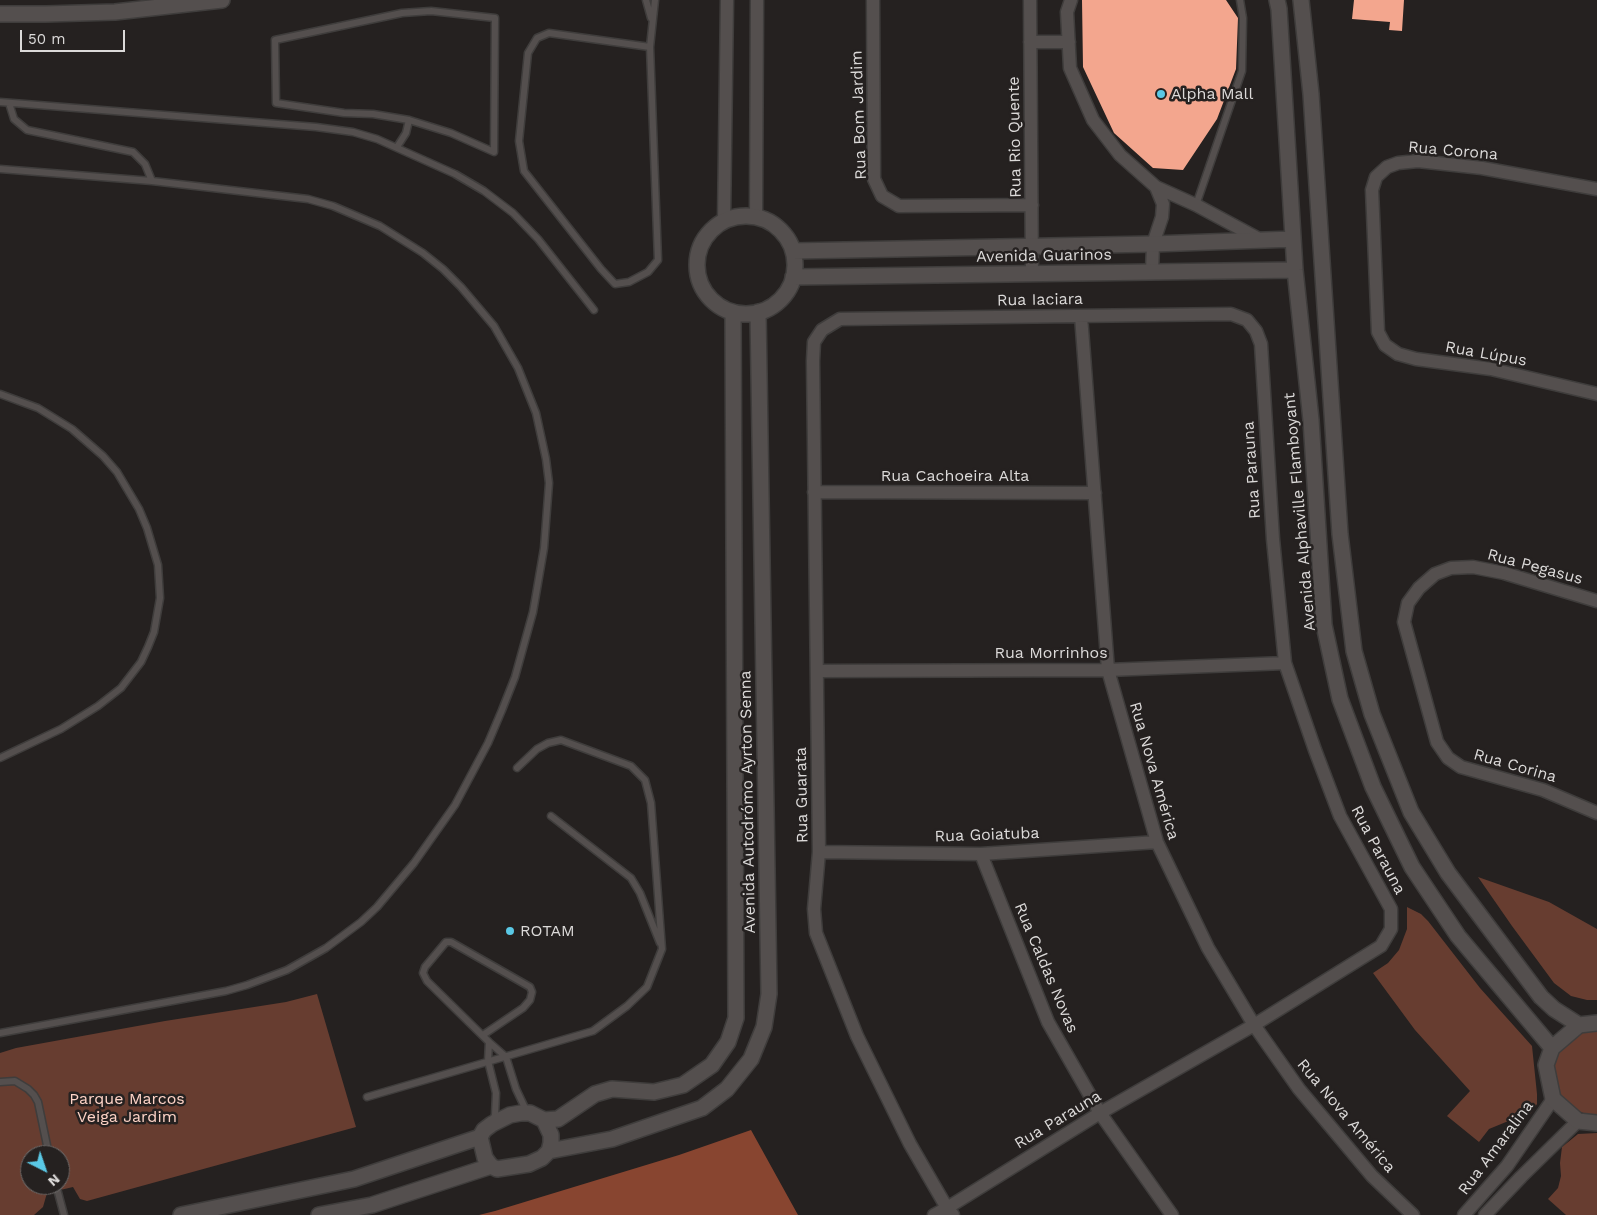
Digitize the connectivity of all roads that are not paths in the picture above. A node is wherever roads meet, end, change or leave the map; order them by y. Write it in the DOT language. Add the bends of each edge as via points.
graph roads {
  1 [pos="222,0"];
  2 [pos="646,0"];
  3 [pos="655,0"];
  4 [pos="727,0"];
  5 [pos="757,0"];
  6 [pos="873,0"];
  7 [pos="1030,0"];
  8 [pos="1071,0"];
  9 [pos="1240,0"];
  10 [pos="1277,0"];
  11 [pos="1301,0"];
  12 [pos="0,14"];
  13 [pos="651,21"];
  14 [pos="1030,42"];
  15 [pos="1069,42"];
  16 [pos="650,47"];
  17 [pos="0,102"];
  18 [pos="9,103"];
  19 [pos="409,120"];
  20 [pos="397,147"];
  21 [pos="0,169"];
  22 [pos="152,181"];
  23 [pos="1156,187"];
  24 [pos="1597,189"];
  25 [pos="1032,205"];
  26 [pos="1196,205"];
  27 [pos="756,217"];
  28 [pos="724,221"];
  29 [pos="1293,239"];
  30 [pos="1261,240"];
  31 [pos="1154,244"];
  32 [pos="1032,247"];
  33 [pos="793,251"];
  34 [pos="1295,270"];
  35 [pos="1152,272"];
  36 [pos="1032,274"];
  37 [pos="793,277"];
  38 [pos="594,310"];
  39 [pos="733,312"];
  40 [pos="758,312"];
  41 [pos="1082,316"];
  42 [pos="1378,332"];
  43 [pos="814,342"];
  44 [pos="1261,344"];
  45 [pos="0,394"];
  46 [pos="1597,394"];
  47 [pos="1333,418"];
  48 [pos="1311,420"];
  49 [pos="814,492"];
  50 [pos="1095,493"];
  51 [pos="1597,601"];
  52 [pos="1404,622"];
  53 [pos="1285,663"];
  54 [pos="1108,670"];
  55 [pos="817,671"];
  56 [pos="0,758"];
  57 [pos="517,768"];
  58 [pos="1597,813"];
  59 [pos="551,816"];
  60 [pos="1157,842"];
  61 [pos="819,852"];
  62 [pos="981,854"];
  63 [pos="662,949"];
  64 [pos="1597,1023"];
  65 [pos="1579,1024"];
  66 [pos="1254,1025"];
  67 [pos="0,1033"];
  68 [pos="482,1035"];
  69 [pos="489,1042"];
  70 [pos="1552,1048"];
  71 [pos="506,1057"];
  72 [pos="488,1061"];
  73 [pos="0,1082"];
  74 [pos="367,1097"];
  75 [pos="1552,1099"];
  76 [pos="530,1113"];
  77 [pos="1100,1113"];
  78 [pos="544,1120"];
  79 [pos="1578,1121"];
  80 [pos="1597,1123"];
  81 [pos="492,1124"];
  82 [pos="480,1137"];
  83 [pos="47,1145"];
  84 [pos="549,1150"];
  85 [pos="491,1166"];
  86 [pos="59,1195"];
  87 [pos="950,1211"];
  88 [pos="64,1215"];
  89 [pos="181,1215"];
  90 [pos="319,1215"];
  91 [pos="934,1215"];
  92 [pos="1172,1215"];
  93 [pos="1414,1215"];
  94 [pos="1464,1215"];
  95 [pos="1485,1215"];
  1 -- 12 [label="street" via="115,12"];
  2 -- 13 [label="lane"];
  3 -- 13 [label="lane"];
  4 -- 28 [label="street"];
  5 -- 27 [label="street"];
  6 -- 25 [label="street, Rua Bom Jardim" via="874,178 882,196 899,206"];
  7 -- 14 [label="street, Rua Rio Quente"];
  8 -- 15 [label="street"];
  9 -- 26 [label="lane" via="1242,71"];
  10 -- 29 [label="street, Avenida Alphaville Flamboyant"];
  11 -- 47 [label="street" via="1311,94"];
  13 -- 16 [label="lane"];
  14 -- 15 [label="street"];
  14 -- 25 [label="street, Rua Rio Quente"];
  15 -- 23 [label="street" via="1070,68 1093,120 1120,154"];
  16 -- 16 [label="lane" via="658,260 648,272 628,282 615,284 524,170 519,141 528,53 537,38 549,33"];
  17 -- 18 [label="lane"];
  18 -- 20 [label="lane" via="316,127 353,132"];
  18 -- 22 [label="lane" via="14,119 27,130 133,152 145,164"];
  19 -- 19 [label="lane" via="276,103 275,40 402,13 431,11 495,18 494,152 451,133"];
  19 -- 20 [label="lane" via="406,134"];
  20 -- 38 [label="lane" via="484,190 513,213 551,254"];
  21 -- 22 [label="lane"];
  22 -- 67 [label="lane" via="308,199 333,206 402,239 461,287 507,347 536,412 549,483 539,580 514,677 492,735 472,774 414,863 361,922 307,960 247,985"];
  23 -- 26 [label="street"];
  23 -- 31 [label="street" via="1163,204"];
  24 -- 42 [label="street, Rua Corona" via="1482,168 1418,161 1387,167 1376,177 1372,190"];
  25 -- 32 [label="street, Rua Rio Quente"];
  26 -- 30 [label="street"];
  27 -- 28 [label="street"];
  27 -- 33 [label="street" via="779,229"];
  28 -- 39 [label="street" via="701,245 697,261 699,278 706,293 718,305"];
  29 -- 30 [label="street, Avenida Guarinos"];
  29 -- 34 [label="street, Avenida Alphaville Flamboyant"];
  30 -- 31 [label="street, Avenida Guarinos"];
  31 -- 32 [label="street, Avenida Guarinos"];
  31 -- 35 [label="street"];
  32 -- 33 [label="street, Avenida Guarinos"];
  32 -- 36 [label="street, Rua Rio Quente"];
  33 -- 37 [label="street"];
  34 -- 35 [label="street, Avenida Guarinos"];
  34 -- 48 [label="street, Avenida Alphaville Flamboyant"];
  35 -- 36 [label="street, Avenida Guarinos"];
  36 -- 37 [label="street, Avenida Guarinos"];
  37 -- 40 [label="street" via="780,299"];
  39 -- 40 [label="street"];
  39 -- 78 [label="street, Avenida Autodrómo Ayrton Senna" via="736,1018 728,1042 712,1065 684,1085 654,1092 612,1089 595,1094 558,1119"];
  40 -- 84 [label="street, Avenida Autodrómo Ayrton Senna" via="768,994 764,1027 751,1059 727,1089 702,1108 612,1138"];
  41 -- 43 [label="street, Rua Iaciara" via="840,319 822,330"];
  41 -- 44 [label="street, Rua Iaciara" via="1231,314 1247,320"];
  41 -- 50 [label="street, Rua Nova América"];
  42 -- 46 [label="street, Rua Lúpus" via="1385,346 1398,354 1491,369"];
  43 -- 49 [label="street, Rua Guarata"];
  44 -- 53 [label="street, Rua Parauna" via="1273,539"];
  45 -- 56 [label="lane" via="38,408 64,423 88,442 116,472 147,528 158,565 160,598 148,647 121,688 61,729"];
  47 -- 48 [label="street"];
  47 -- 65 [label="street" via="1340,534 1354,651 1372,714 1411,812 1448,873 1541,997"];
  48 -- 70 [label="street, Avenida Alphaville Flamboyant" via="1324,625 1340,699 1373,787 1412,867 1458,936"];
  49 -- 50 [label="street, Rua Cachoeira Alta"];
  49 -- 55 [label="street, Rua Guarata"];
  50 -- 54 [label="street, Rua Nova América"];
  51 -- 52 [label="street, Rua Pegasus" via="1504,573 1473,567 1451,568 1436,574 1419,588 1408,603"];
  52 -- 58 [label="street, Rua Corina" via="1437,742 1448,758 1461,767 1543,790"];
  53 -- 54 [label="street, Rua Morrinhos"];
  53 -- 66 [label="street, Rua Parauna" via="1340,816 1391,909 1391,929 1381,946"];
  54 -- 55 [label="street, Rua Morrinhos"];
  54 -- 60 [label="street, Rua Nova América"];
  55 -- 61 [label="street, Rua Guarata"];
  57 -- 63 [label="lane" via="536,749 562,740 630,766 645,780 651,803"];
  59 -- 63 [label="lane" via="631,878"];
  60 -- 62 [label="street, Rua Goiatuba"];
  60 -- 66 [label="street, Rua Nova América" via="1208,948"];
  61 -- 62 [label="street, Rua Goiatuba"];
  61 -- 87 [label="street, Rua Guarata" via="814,909 816,933 857,1036 910,1144"];
  62 -- 77 [label="street, Rua Caldas Novas" via="1048,1022"];
  63 -- 71 [label="lane" via="647,988 593,1031"];
  64 -- 65 [label="street"];
  65 -- 70 [label="street"];
  66 -- 77 [label="street, Rua Parauna"];
  66 -- 93 [label="street, Rua Nova América" via="1299,1089 1372,1176"];
  68 -- 68 [label="lane" via="427,981 423,973 446,942 451,942 532,992 523,1008"];
  68 -- 69 [label="lane"];
  69 -- 71 [label="lane"];
  69 -- 72 [label="lane"];
  70 -- 75 [label="street" via="1546,1065"];
  71 -- 72 [label="lane"];
  71 -- 76 [label="lane" via="516,1088"];
  72 -- 74 [label="lane"];
  72 -- 81 [label="lane" via="496,1093"];
  73 -- 83 [label="lane" via="15,1081 34,1095"];
  75 -- 79 [label="street"];
  75 -- 94 [label="street, Rua Amaralina" via="1507,1166"];
  76 -- 78 [label="street"];
  76 -- 81 [label="street" via="510,1115"];
  77 -- 87 [label="street, Rua Parauna"];
  77 -- 92 [label="street, Rua Caldas Novas"];
  78 -- 84 [label="street" via="552,1143"];
  79 -- 80 [label="street"];
  79 -- 95 [label="street, Rua Amaralina"];
  81 -- 82 [label="street"];
  82 -- 85 [label="street" via="485,1158"];
  82 -- 89 [label="street" via="354,1179"];
  84 -- 85 [label="street, Avenida Autodrómo Ayrton Senna" via="542,1158 528,1164 506,1169"];
  85 -- 90 [label="street, Avenida Autodrómo Ayrton Senna" via="372,1204"];
  86 -- 88 [label="lane"];
  87 -- 91 [label="street, Rua Parauna"];
}
